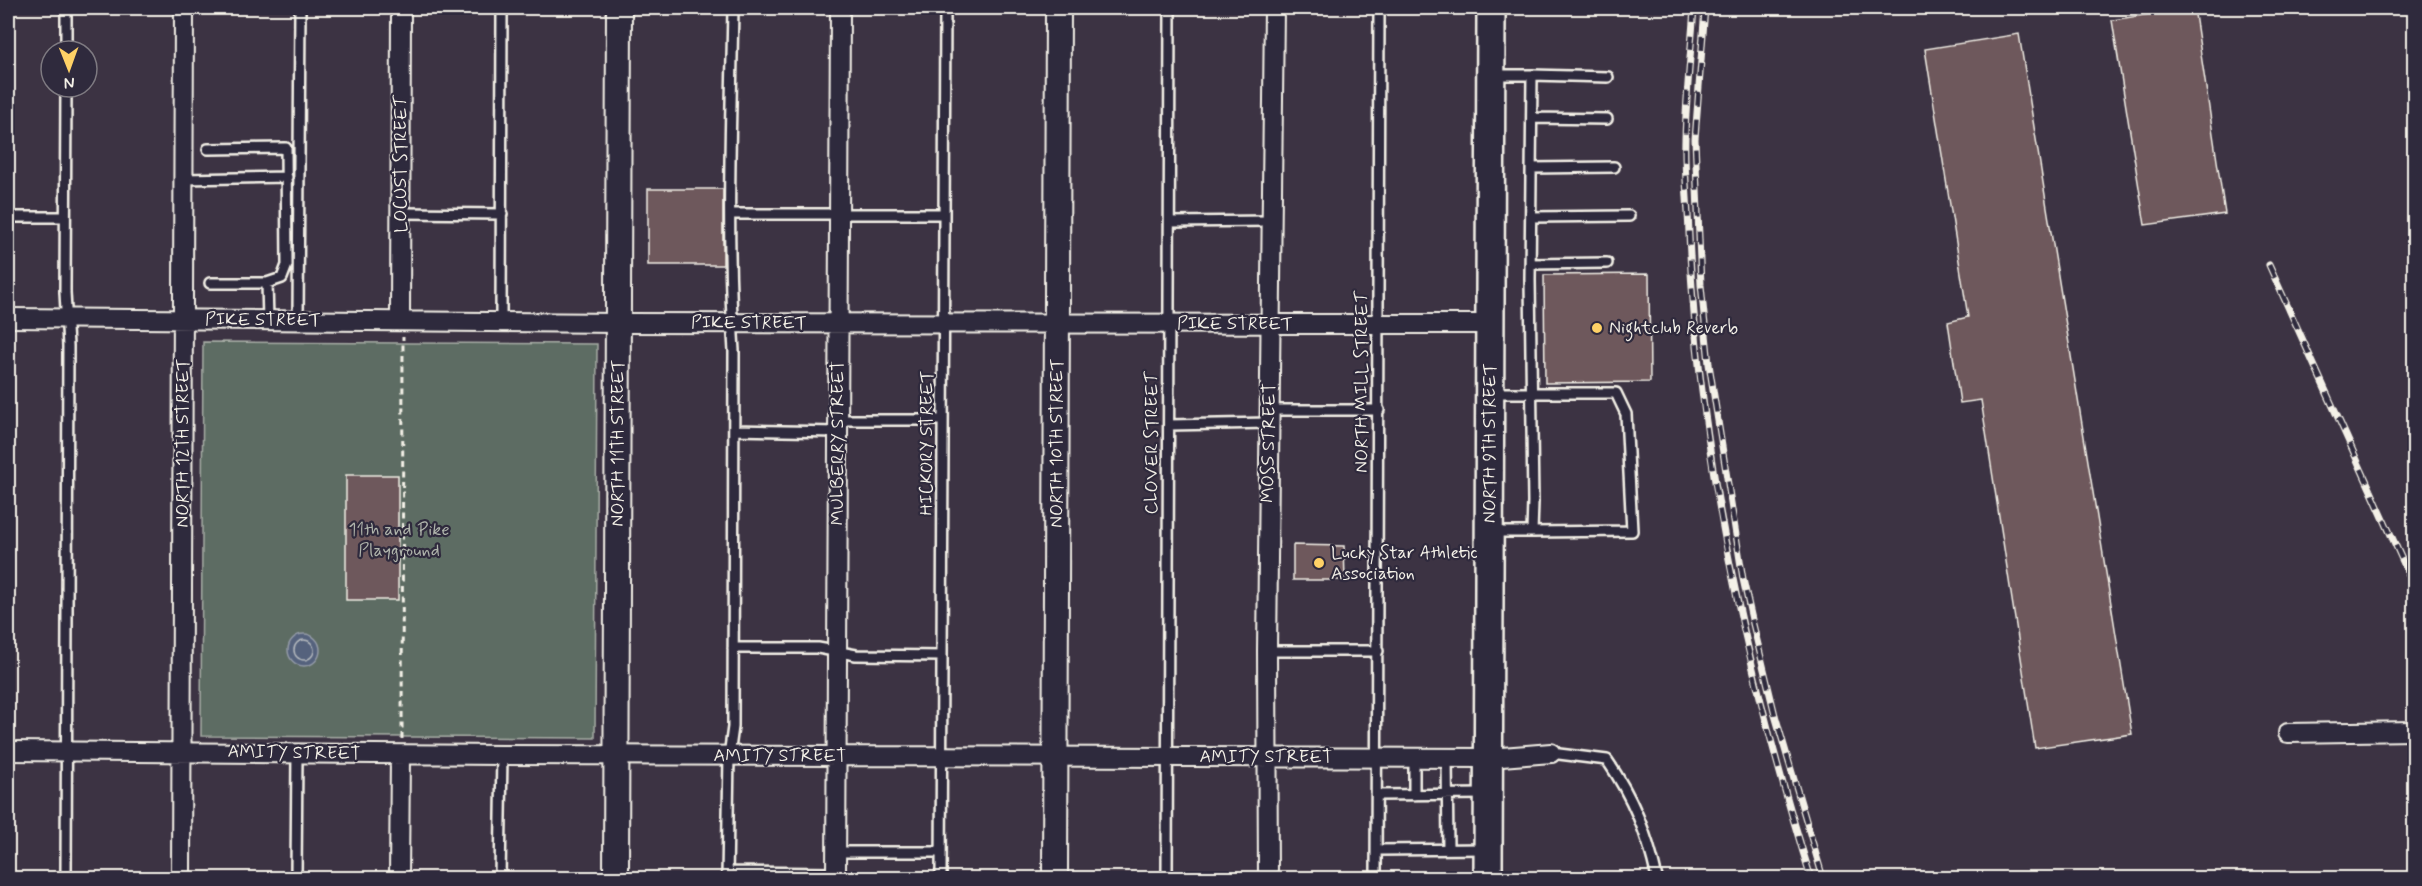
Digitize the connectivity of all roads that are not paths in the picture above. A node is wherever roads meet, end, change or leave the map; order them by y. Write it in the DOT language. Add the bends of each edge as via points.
graph roads {
  1 [pos="66,8"];
  2 [pos="184,8"];
  3 [pos="300,8"];
  4 [pos="401,8"];
  5 [pos="502,8"];
  6 [pos="619,8"];
  7 [pos="733,8"];
  8 [pos="840,8"];
  9 [pos="945,8"];
  10 [pos="1058,8"];
  11 [pos="1170,8"];
  12 [pos="1274,8"];
  13 [pos="1379,8"];
  14 [pos="1491,8"];
  15 [pos="66,39"];
  16 [pos="1491,75"];
  17 [pos="1532,75"];
  18 [pos="1608,77"];
  19 [pos="66,99"];
  20 [pos="1532,118"];
  21 [pos="1607,119"];
  22 [pos="208,149"];
  23 [pos="1614,167"];
  24 [pos="1531,168"];
  25 [pos="286,177"];
  26 [pos="183,179"];
  27 [pos="400,213"];
  28 [pos="502,214"];
  29 [pos="730,214"];
  30 [pos="944,214"];
  31 [pos="839,215"];
  32 [pos="1629,216"];
  33 [pos="65,217"];
  34 [pos="1531,217"];
  35 [pos="8,218"];
  36 [pos="1271,221"];
  37 [pos="1170,222"];
  38 [pos="1607,263"];
  39 [pos="1530,264"];
  40 [pos="210,283"];
  41 [pos="267,283"];
  42 [pos="8,318"];
  43 [pos="67,318"];
  44 [pos="183,319"];
  45 [pos="268,320"];
  46 [pos="298,320"];
  47 [pos="400,321"];
  48 [pos="501,322"];
  49 [pos="619,322"];
  50 [pos="732,323"];
  51 [pos="838,323"];
  52 [pos="944,323"];
  53 [pos="1058,324"];
  54 [pos="1169,324"];
  55 [pos="1271,324"];
  56 [pos="1379,324"];
  57 [pos="1490,324"];
  58 [pos="1531,392"];
  59 [pos="1490,393"];
  60 [pos="1378,410"];
  61 [pos="1269,417"];
  62 [pos="943,420"];
  63 [pos="1169,425"];
  64 [pos="838,426"];
  65 [pos="734,430"];
  66 [pos="1490,532"];
  67 [pos="1533,532"];
  68 [pos="733,648"];
  69 [pos="1267,651"];
  70 [pos="1378,651"];
  71 [pos="838,652"];
  72 [pos="942,656"];
  73 [pos="2415,731"];
  74 [pos="2288,733"];
  75 [pos="8,751"];
  76 [pos="67,752"];
  77 [pos="182,753"];
  78 [pos="297,753"];
  79 [pos="1551,753"];
  80 [pos="400,754"];
  81 [pos="502,755"];
  82 [pos="618,755"];
  83 [pos="729,756"];
  84 [pos="837,756"];
  85 [pos="942,756"];
  86 [pos="1056,757"];
  87 [pos="1168,757"];
  88 [pos="1267,758"];
  89 [pos="1377,758"];
  90 [pos="1414,758"];
  91 [pos="1447,758"];
  92 [pos="1489,758"];
  93 [pos="1489,794"];
  94 [pos="1377,795"];
  95 [pos="1414,795"];
  96 [pos="1447,795"];
  97 [pos="1448,849"];
  98 [pos="1488,849"];
  99 [pos="1377,850"];
  100 [pos="837,852"];
  101 [pos="941,852"];
  102 [pos="727,875"];
  103 [pos="836,876"];
  104 [pos="66,879"];
  105 [pos="181,879"];
  106 [pos="296,879"];
  107 [pos="399,879"];
  108 [pos="500,879"];
  109 [pos="616,879"];
  110 [pos="941,879"];
  111 [pos="1055,879"];
  112 [pos="1167,879"];
  113 [pos="1268,879"];
  114 [pos="1376,879"];
  115 [pos="1488,879"];
  116 [pos="1657,879"];
  1 -- 15 [label="lane"];
  2 -- 26 [label="street, NORTH 12TH STREET"];
  3 -- 46 [label="lane"];
  4 -- 27 [label="street, LOCUST STREET"];
  5 -- 28 [label="lane"];
  6 -- 49 [label="street, NORTH 11TH STREET"];
  7 -- 29 [label="lane"];
  8 -- 31 [label="street, MULBERRY STREET"];
  9 -- 30 [label="lane, HICKORY STREET"];
  10 -- 53 [label="street, NORTH 10TH STREET"];
  11 -- 37 [label="lane, CLOVER STREET"];
  12 -- 36 [label="street, MOSS STREET"];
  13 -- 56 [label="lane, NORTH MILL STREET"];
  14 -- 16 [label="main road, NORTH 9TH STREET"];
  16 -- 17 [label="lane"];
  16 -- 57 [label="main road, NORTH 9TH STREET"];
  17 -- 18 [label="lane"];
  17 -- 20 [label="lane"];
  19 -- 33 [label="lane"];
  20 -- 21 [label="lane"];
  20 -- 24 [label="lane"];
  22 -- 25 [label="lane" via="286,148"];
  23 -- 24 [label="lane"];
  24 -- 34 [label="lane"];
  25 -- 26 [label="lane"];
  25 -- 41 [label="lane" via="287,265 282,278"];
  26 -- 44 [label="street, NORTH 12TH STREET"];
  27 -- 28 [label="lane"];
  27 -- 47 [label="street, LOCUST STREET"];
  28 -- 48 [label="lane"];
  29 -- 31 [label="lane"];
  29 -- 50 [label="lane"];
  30 -- 31 [label="lane"];
  30 -- 52 [label="lane, HICKORY STREET"];
  31 -- 51 [label="street, MULBERRY STREET"];
  32 -- 34 [label="lane"];
  33 -- 35 [label="lane"];
  33 -- 43 [label="lane"];
  34 -- 39 [label="lane"];
  36 -- 37 [label="lane"];
  36 -- 55 [label="street, MOSS STREET"];
  37 -- 54 [label="lane, CLOVER STREET"];
  38 -- 39 [label="lane"];
  39 -- 58 [label="lane"];
  40 -- 41 [label="lane"];
  41 -- 45 [label="lane"];
  42 -- 43 [label="street, PIKE STREET"];
  43 -- 44 [label="street, PIKE STREET"];
  43 -- 76 [label="lane"];
  44 -- 45 [label="street, PIKE STREET"];
  44 -- 77 [label="street, NORTH 12TH STREET"];
  45 -- 46 [label="street, PIKE STREET"];
  46 -- 47 [label="street, PIKE STREET"];
  47 -- 48 [label="street, PIKE STREET"];
  48 -- 49 [label="street, PIKE STREET"];
  49 -- 50 [label="street, PIKE STREET"];
  49 -- 82 [label="street, NORTH 11TH STREET"];
  50 -- 51 [label="street, PIKE STREET"];
  50 -- 65 [label="lane"];
  51 -- 52 [label="street, PIKE STREET"];
  51 -- 64 [label="street, MULBERRY STREET"];
  52 -- 53 [label="street, PIKE STREET"];
  52 -- 62 [label="lane, HICKORY STREET"];
  53 -- 54 [label="street, PIKE STREET"];
  53 -- 86 [label="street, NORTH 10TH STREET"];
  54 -- 55 [label="street, PIKE STREET"];
  54 -- 63 [label="lane, CLOVER STREET"];
  55 -- 56 [label="street, PIKE STREET"];
  55 -- 61 [label="street, MOSS STREET"];
  56 -- 57 [label="street, PIKE STREET"];
  56 -- 60 [label="lane, NORTH MILL STREET"];
  57 -- 59 [label="main road, NORTH 9TH STREET"];
  58 -- 59 [label="lane"];
  58 -- 67 [label="lane"];
  58 -- 67 [label="lane" via="1616,393 1626,414 1632,531"];
  59 -- 66 [label="main road, NORTH 9TH STREET"];
  60 -- 61 [label="lane"];
  60 -- 70 [label="lane, NORTH MILL STREET"];
  61 -- 63 [label="lane"];
  61 -- 69 [label="street, MOSS STREET"];
  62 -- 64 [label="lane"];
  62 -- 72 [label="lane, HICKORY STREET"];
  63 -- 87 [label="lane, CLOVER STREET"];
  64 -- 65 [label="lane"];
  64 -- 71 [label="street, MULBERRY STREET"];
  65 -- 68 [label="lane"];
  66 -- 67 [label="lane"];
  66 -- 92 [label="main road, NORTH 9TH STREET"];
  68 -- 71 [label="lane" via="818,648"];
  68 -- 83 [label="lane"];
  69 -- 70 [label="lane"];
  69 -- 88 [label="street, MOSS STREET"];
  70 -- 89 [label="lane, NORTH MILL STREET"];
  71 -- 72 [label="lane"];
  71 -- 84 [label="street, MULBERRY STREET"];
  72 -- 85 [label="lane, HICKORY STREET"];
  73 -- 74 [label="street"];
  75 -- 76 [label="street, AMITY STREET"];
  76 -- 77 [label="street, AMITY STREET"];
  76 -- 104 [label="lane"];
  77 -- 78 [label="street, AMITY STREET"];
  77 -- 105 [label="street, NORTH 12TH STREET"];
  78 -- 80 [label="street, AMITY STREET"];
  78 -- 106 [label="lane"];
  79 -- 92 [label="street, AMITY STREET"];
  79 -- 116 [label="lane" via="1607,760 1627,790 1650,846"];
  80 -- 81 [label="street, AMITY STREET"];
  80 -- 107 [label="street"];
  81 -- 82 [label="street, AMITY STREET"];
  81 -- 108 [label="lane"];
  82 -- 83 [label="street, AMITY STREET"];
  82 -- 109 [label="street, NORTH 11TH STREET"];
  83 -- 84 [label="street, AMITY STREET"];
  83 -- 102 [label="lane"];
  84 -- 85 [label="street, AMITY STREET"];
  84 -- 100 [label="street, MULBERRY STREET"];
  85 -- 86 [label="street, AMITY STREET"];
  85 -- 101 [label="lane, HICKORY STREET"];
  86 -- 87 [label="street, AMITY STREET"];
  86 -- 111 [label="street, NORTH 10TH STREET"];
  87 -- 88 [label="street, AMITY STREET"];
  87 -- 112 [label="lane, CLOVER STREET"];
  88 -- 89 [label="street, AMITY STREET"];
  88 -- 113 [label="street, MOSS STREET"];
  89 -- 90 [label="street, AMITY STREET"];
  89 -- 94 [label="lane, NORTH MILL STREET"];
  90 -- 91 [label="street, AMITY STREET"];
  90 -- 95 [label="lane"];
  91 -- 92 [label="street, AMITY STREET"];
  91 -- 96 [label="lane"];
  92 -- 93 [label="main road, NORTH 9TH STREET"];
  93 -- 96 [label="lane"];
  93 -- 98 [label="main road, NORTH 9TH STREET"];
  94 -- 95 [label="lane"];
  94 -- 99 [label="lane, NORTH MILL STREET"];
  95 -- 96 [label="lane"];
  96 -- 97 [label="lane"];
  97 -- 98 [label="lane"];
  97 -- 99 [label="lane"];
  98 -- 115 [label="main road, NORTH 9TH STREET"];
  99 -- 114 [label="lane, NORTH MILL STREET"];
  100 -- 101 [label="lane"];
  100 -- 103 [label="street, MULBERRY STREET"];
  101 -- 110 [label="lane, HICKORY STREET"];
  102 -- 103 [label="lane"];
}
